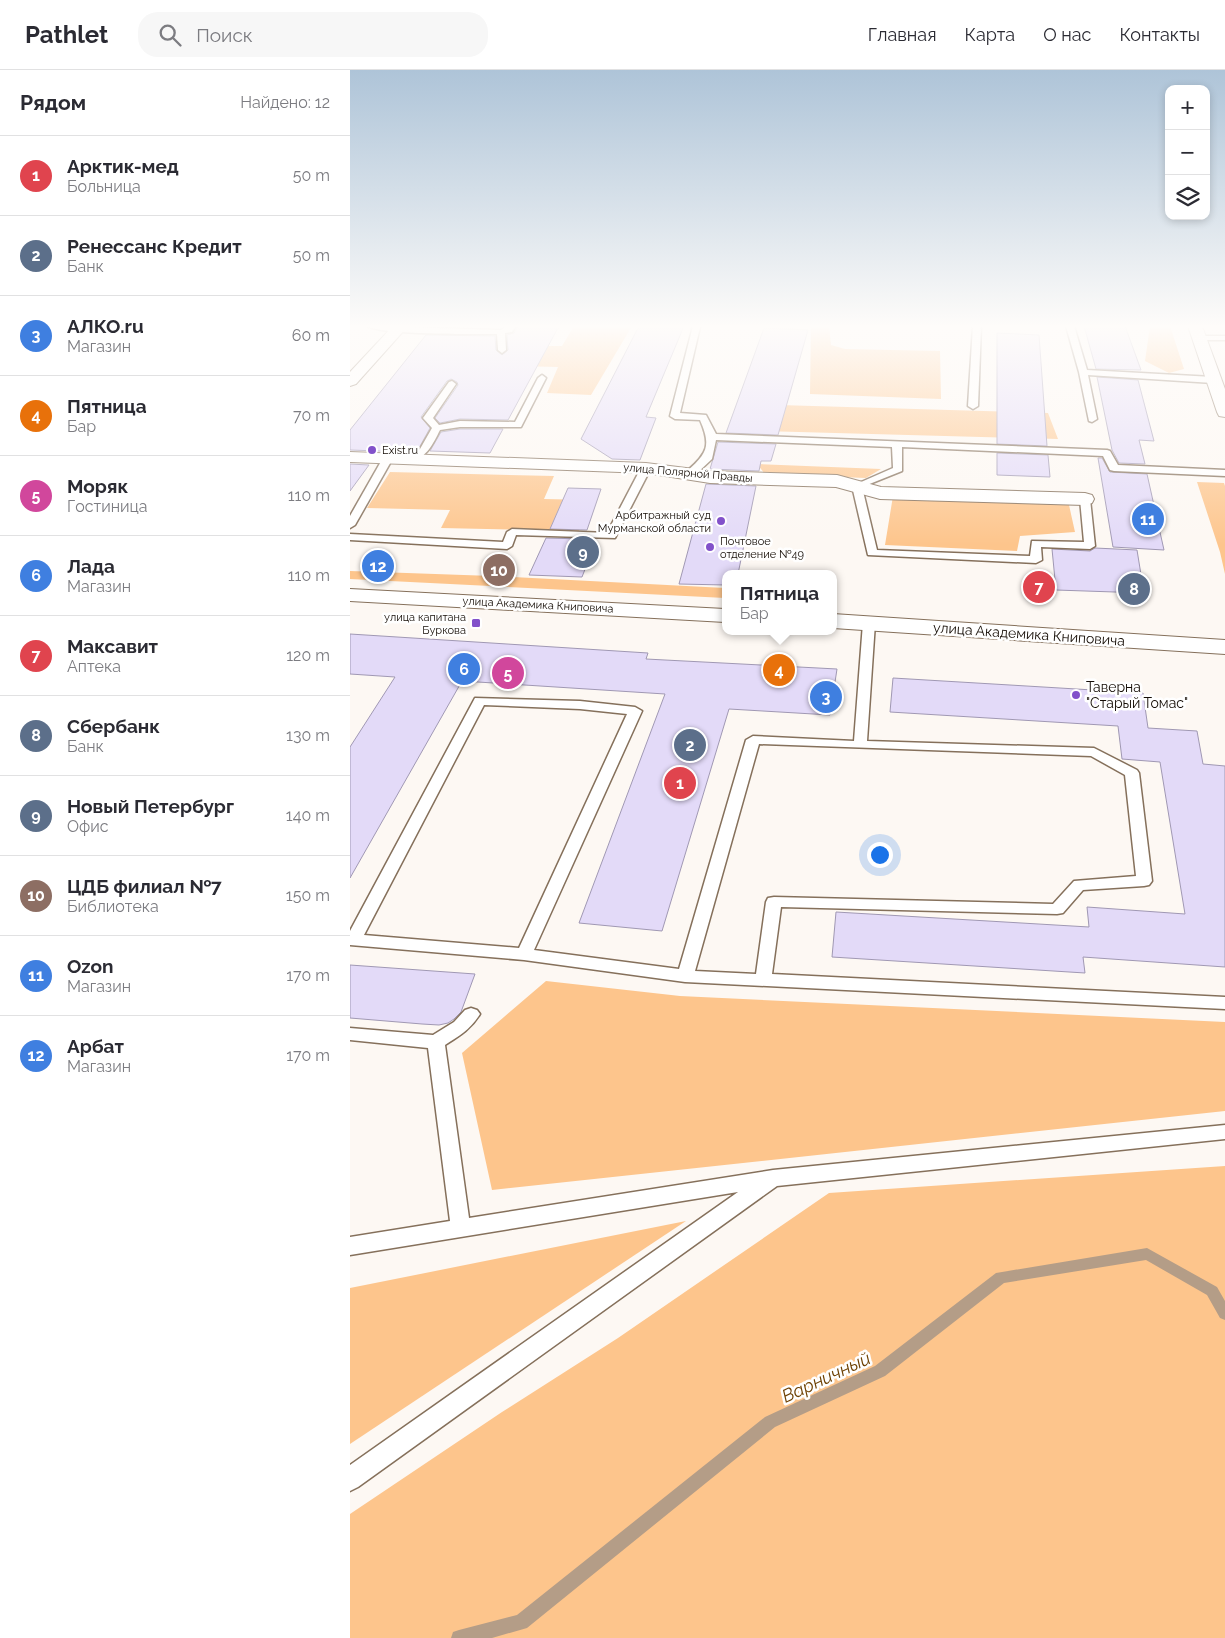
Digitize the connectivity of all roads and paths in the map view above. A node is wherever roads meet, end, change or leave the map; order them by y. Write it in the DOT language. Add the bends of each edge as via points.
graph roads {
  1 [pos="441,399"];
  2 [pos="531,399"];
  3 [pos="680,399"];
  4 [pos="973,399"];
  5 [pos="1088,399"];
  6 [pos="1220,399"];
  7 [pos="973,406"];
  8 [pos="1225,412"];
  9 [pos="1092,419"];
  10 [pos="437,428"];
  11 [pos="712,437"];
  12 [pos="897,444"];
  13 [pos="350,457"];
  14 [pos="388,458"];
  15 [pos="411,459"];
  16 [pos="646,468"];
  17 [pos="691,473"];
  18 [pos="1225,473"];
  19 [pos="857,486"];
  20 [pos="1084,499"];
  21 [pos="350,525"];
  22 [pos="350,537"];
  23 [pos="350,595"];
  24 [pos="722,616"];
  25 [pos="837,621"];
  26 [pos="869,623"];
  27 [pos="1225,647"];
  28 [pos="860,745"];
  29 [pos="352,939"];
  30 [pos="524,954"];
  31 [pos="685,976"];
  32 [pos="762,980"];
  33 [pos="1225,1003"];
  34 [pos="470,1014"];
  35 [pos="350,1034"];
  36 [pos="436,1042"];
  37 [pos="1225,1132"];
  38 [pos="773,1178"];
  39 [pos="461,1229"];
  40 [pos="350,1246"];
  41 [pos="350,1479"];
  1 -- 10 [label="lane" via="428,418"];
  2 -- 10 [label="lane" via="518,425 460,424"];
  3 -- 11 [label="lane" via="676,416 703,417"];
  4 -- 7 [label="lane"];
  5 -- 9 [label="lane"];
  6 -- 8 [label="street"];
  10 -- 15 [label="lane" via="424,451"];
  11 -- 12 [label="lane"];
  11 -- 17 [label="lane" via="707,459"];
  12 -- 18 [label="lane" via="1107,453 1114,468"];
  12 -- 19 [label="lane" via="898,469"];
  13 -- 14 [label="street, улица Полярной Правды"];
  14 -- 15 [label="street, улица Полярной Правды"];
  14 -- 21 [label="lane"];
  15 -- 16 [label="street, улица Полярной Правды"];
  16 -- 17 [label="street, улица Полярной Правды"];
  16 -- 22 [label="lane" via="611,536 512,532 507,546"];
  17 -- 19 [label="street, улица Полярной Правды" via="710,477 837,481"];
  19 -- 20 [label="street, улица Полярной Правды" via="880,493"];
  19 -- 20 [label="lane" via="872,553 1036,560 1036,543 1090,546"];
  23 -- 24 [label="street, улица Академика Книповича"];
  25 -- 26 [label="street, улица Академика Книповича"];
  26 -- 27 [label="street, улица Академика Книповича"];
  26 -- 28 [label="lane"];
  28 -- 31 [label="lane" via="753,740"];
  28 -- 32 [label="lane" via="1094,752 1132,773 1144,881 1079,885 1057,909 774,902"];
  29 -- 30 [label="lane"];
  29 -- 30 [label="lane" via="480,701 635,711"];
  30 -- 31 [label="lane"];
  31 -- 32 [label="lane"];
  32 -- 33 [label="lane"];
  34 -- 36 [label="lane" via="460,1027"];
  35 -- 36 [label="lane"];
  36 -- 39 [label="lane"];
  37 -- 38 [label="lane"];
  38 -- 39 [label="lane"];
  38 -- 41 [label="lane"];
  39 -- 40 [label="lane"];
}
